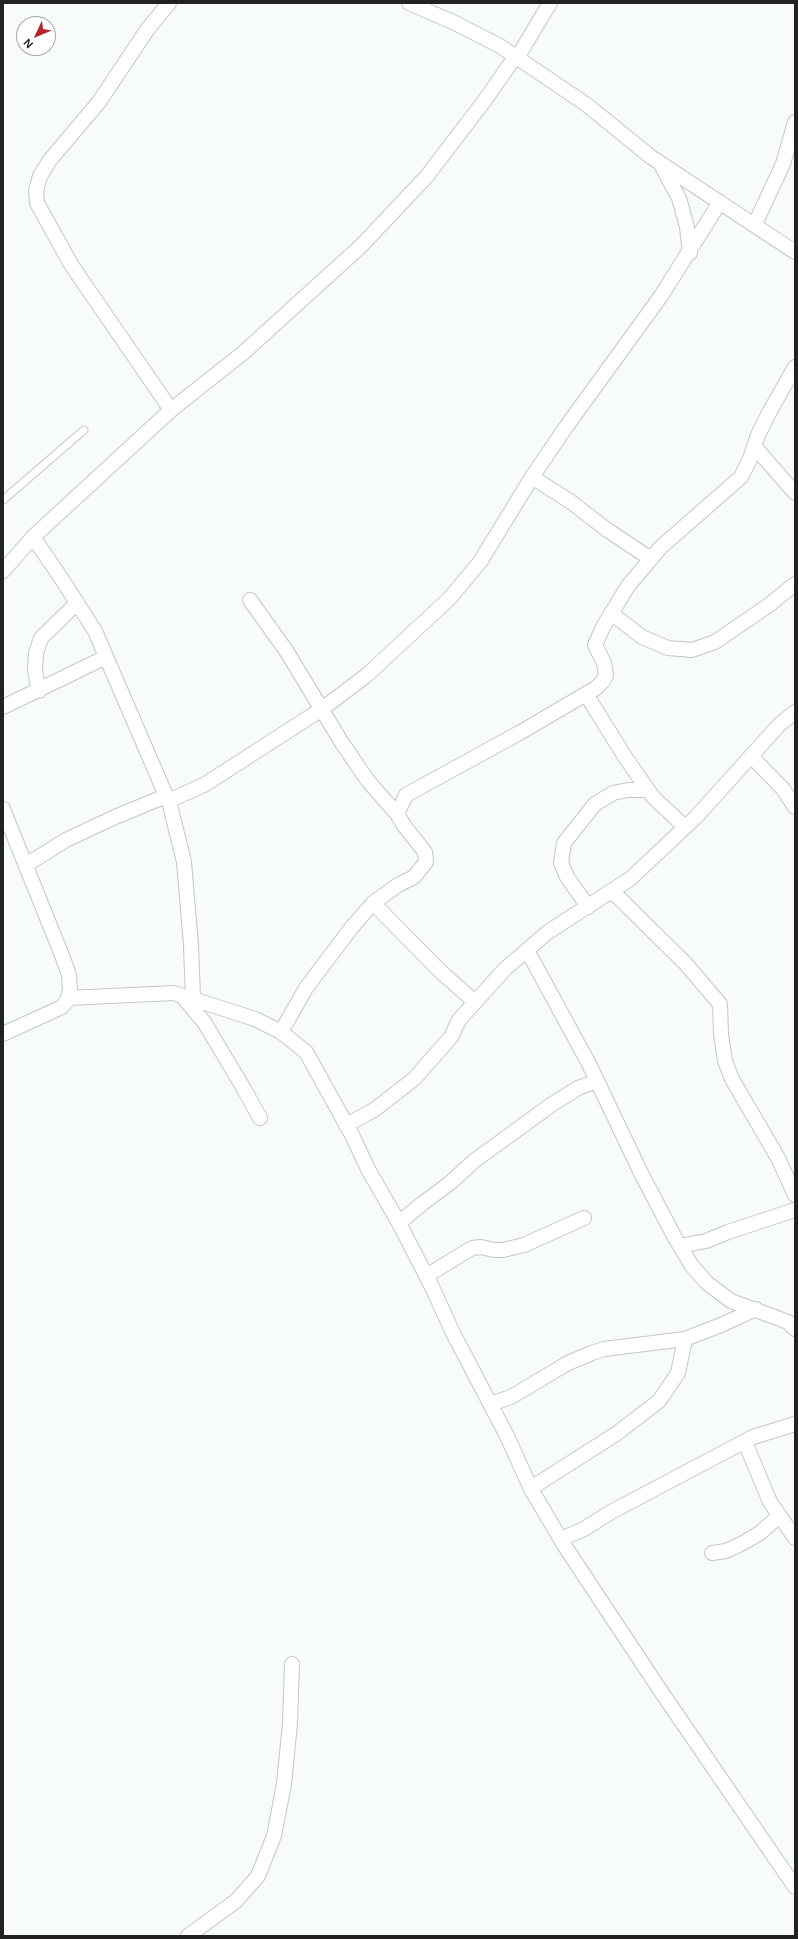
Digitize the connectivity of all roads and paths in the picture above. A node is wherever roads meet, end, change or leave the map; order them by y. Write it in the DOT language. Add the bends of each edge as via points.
graph roads {
  1 [pos="169,3"];
  2 [pos="409,3"];
  3 [pos="550,3"];
  4 [pos="516,58"];
  5 [pos="795,122"];
  6 [pos="660,163"];
  7 [pos="720,202"];
  8 [pos="755,224"];
  9 [pos="795,252"];
  10 [pos="690,253"];
  11 [pos="795,368"];
  12 [pos="791,384"];
  13 [pos="170,410"];
  14 [pos="84,430"];
  15 [pos="754,446"];
  16 [pos="532,477"];
  17 [pos="795,493"];
  18 [pos="3,500"];
  19 [pos="33,537"];
  20 [pos="651,559"];
  21 [pos="3,571"];
  22 [pos="795,584"];
  23 [pos="250,600"];
  24 [pos="77,603"];
  25 [pos="611,613"];
  26 [pos="106,657"];
  27 [pos="39,691"];
  28 [pos="586,694"];
  29 [pos="3,708"];
  30 [pos="322,709"];
  31 [pos="795,712"];
  32 [pos="751,756"];
  33 [pos="648,790"];
  34 [pos="167,798"];
  35 [pos="795,807"];
  36 [pos="3,809"];
  37 [pos="397,814"];
  38 [pos="685,827"];
  39 [pos="26,865"];
  40 [pos="612,891"];
  41 [pos="373,903"];
  42 [pos="588,907"];
  43 [pos="527,950"];
  44 [pos="188,997"];
  45 [pos="68,998"];
  46 [pos="475,1002"];
  47 [pos="281,1032"];
  48 [pos="3,1034"];
  49 [pos="597,1081"];
  50 [pos="260,1118"];
  51 [pos="346,1125"];
  52 [pos="795,1195"];
  53 [pos="795,1210"];
  54 [pos="584,1218"];
  55 [pos="400,1223"];
  56 [pos="680,1246"];
  57 [pos="426,1276"];
  58 [pos="756,1309"];
  59 [pos="795,1329"];
  60 [pos="685,1339"];
  61 [pos="490,1404"];
  62 [pos="795,1424"];
  63 [pos="745,1442"];
  64 [pos="530,1488"];
  65 [pos="779,1516"];
  66 [pos="795,1538"];
  67 [pos="561,1539"];
  68 [pos="712,1553"];
  69 [pos="292,1664"];
  70 [pos="795,1887"];
  71 [pos="188,1936"];
  1 -- 13 [label="street" via="147,30 99,102 50,160 40,176 36,191 37,203 72,266"];
  2 -- 4 [label="street" via="500,46"];
  3 -- 4 [label="street"];
  4 -- 6 [label="street" via="586,105"];
  4 -- 13 [label="street" via="427,176 362,246 243,353"];
  5 -- 8 [label="street" via="783,164"];
  6 -- 7 [label="street"];
  6 -- 10 [label="street" via="679,198 687,227"];
  7 -- 8 [label="street"];
  7 -- 10 [label="street"];
  8 -- 9 [label="street"];
  10 -- 16 [label="street"];
  11 -- 12 [label="street"];
  12 -- 15 [label="street" via="770,411"];
  13 -- 19 [label="street"];
  14 -- 18 [label="lane"];
  15 -- 17 [label="street"];
  15 -- 20 [label="street" via="741,477 661,547"];
  16 -- 20 [label="street"];
  16 -- 30 [label="street" via="480,562 450,598 367,675"];
  19 -- 21 [label="street"];
  19 -- 24 [label="street"];
  20 -- 25 [label="street" via="628,586"];
  22 -- 25 [label="street" via="715,642 692,650 668,648 642,637"];
  23 -- 30 [label="street" via="287,652"];
  24 -- 26 [label="street" via="95,631"];
  24 -- 27 [label="street" via="41,638 36,653 35,671"];
  25 -- 28 [label="street" via="595,645 606,675 596,688"];
  26 -- 27 [label="street"];
  26 -- 34 [label="street"];
  27 -- 29 [label="street"];
  28 -- 33 [label="street" via="624,757"];
  28 -- 37 [label="street" via="406,796"];
  30 -- 34 [label="street" via="204,785"];
  30 -- 37 [label="street" via="368,781"];
  31 -- 32 [label="street" via="779,725"];
  32 -- 35 [label="street" via="783,789"];
  32 -- 38 [label="street"];
  33 -- 38 [label="street"];
  33 -- 42 [label="street" via="613,793 595,804 564,843 561,863 567,877"];
  34 -- 39 [label="street" via="114,817 66,840"];
  34 -- 44 [label="street" via="184,862 191,945"];
  36 -- 39 [label="street"];
  37 -- 41 [label="street" via="425,852 426,862 414,876"];
  38 -- 40 [label="street" via="630,879"];
  39 -- 45 [label="street" via="69,975"];
  40 -- 42 [label="street"];
  40 -- 52 [label="street" via="685,963 720,1004 725,1061 732,1079 778,1158"];
  41 -- 46 [label="street" via="440,971"];
  41 -- 47 [label="street" via="306,988"];
  42 -- 43 [label="street" via="548,932"];
  43 -- 46 [label="street"];
  43 -- 49 [label="street"];
  44 -- 45 [label="street" via="174,992"];
  44 -- 47 [label="street" via="255,1019"];
  44 -- 50 [label="street"];
  45 -- 48 [label="street" via="62,1007"];
  46 -- 51 [label="street" via="459,1020 451,1037 414,1079 374,1110"];
  47 -- 51 [label="street" via="306,1052"];
  49 -- 55 [label="street" via="578,1088 551,1104 474,1161 450,1184"];
  49 -- 56 [label="street" via="641,1174"];
  51 -- 55 [label="street" via="369,1171"];
  53 -- 56 [label="street" via="706,1241"];
  54 -- 57 [label="street" via="524,1245 503,1250 472,1248"];
  55 -- 57 [label="street"];
  56 -- 58 [label="street" via="692,1266 707,1283 731,1301"];
  57 -- 61 [label="street" via="452,1333"];
  58 -- 59 [label="street" via="788,1322"];
  58 -- 60 [label="street" via="721,1326"];
  60 -- 61 [label="street" via="604,1349 568,1363 511,1397"];
  60 -- 64 [label="street" via="678,1373 659,1401 616,1434"];
  61 -- 64 [label="street" via="520,1462"];
  62 -- 63 [label="street"];
  63 -- 65 [label="street" via="770,1502"];
  63 -- 67 [label="street"];
  64 -- 67 [label="street"];
  65 -- 66 [label="street"];
  65 -- 68 [label="street" via="760,1533 743,1543 726,1551"];
  67 -- 70 [label="street" via="660,1690"];
  69 -- 71 [label="street" via="284,1784 274,1836 258,1876 236,1901"];
}
